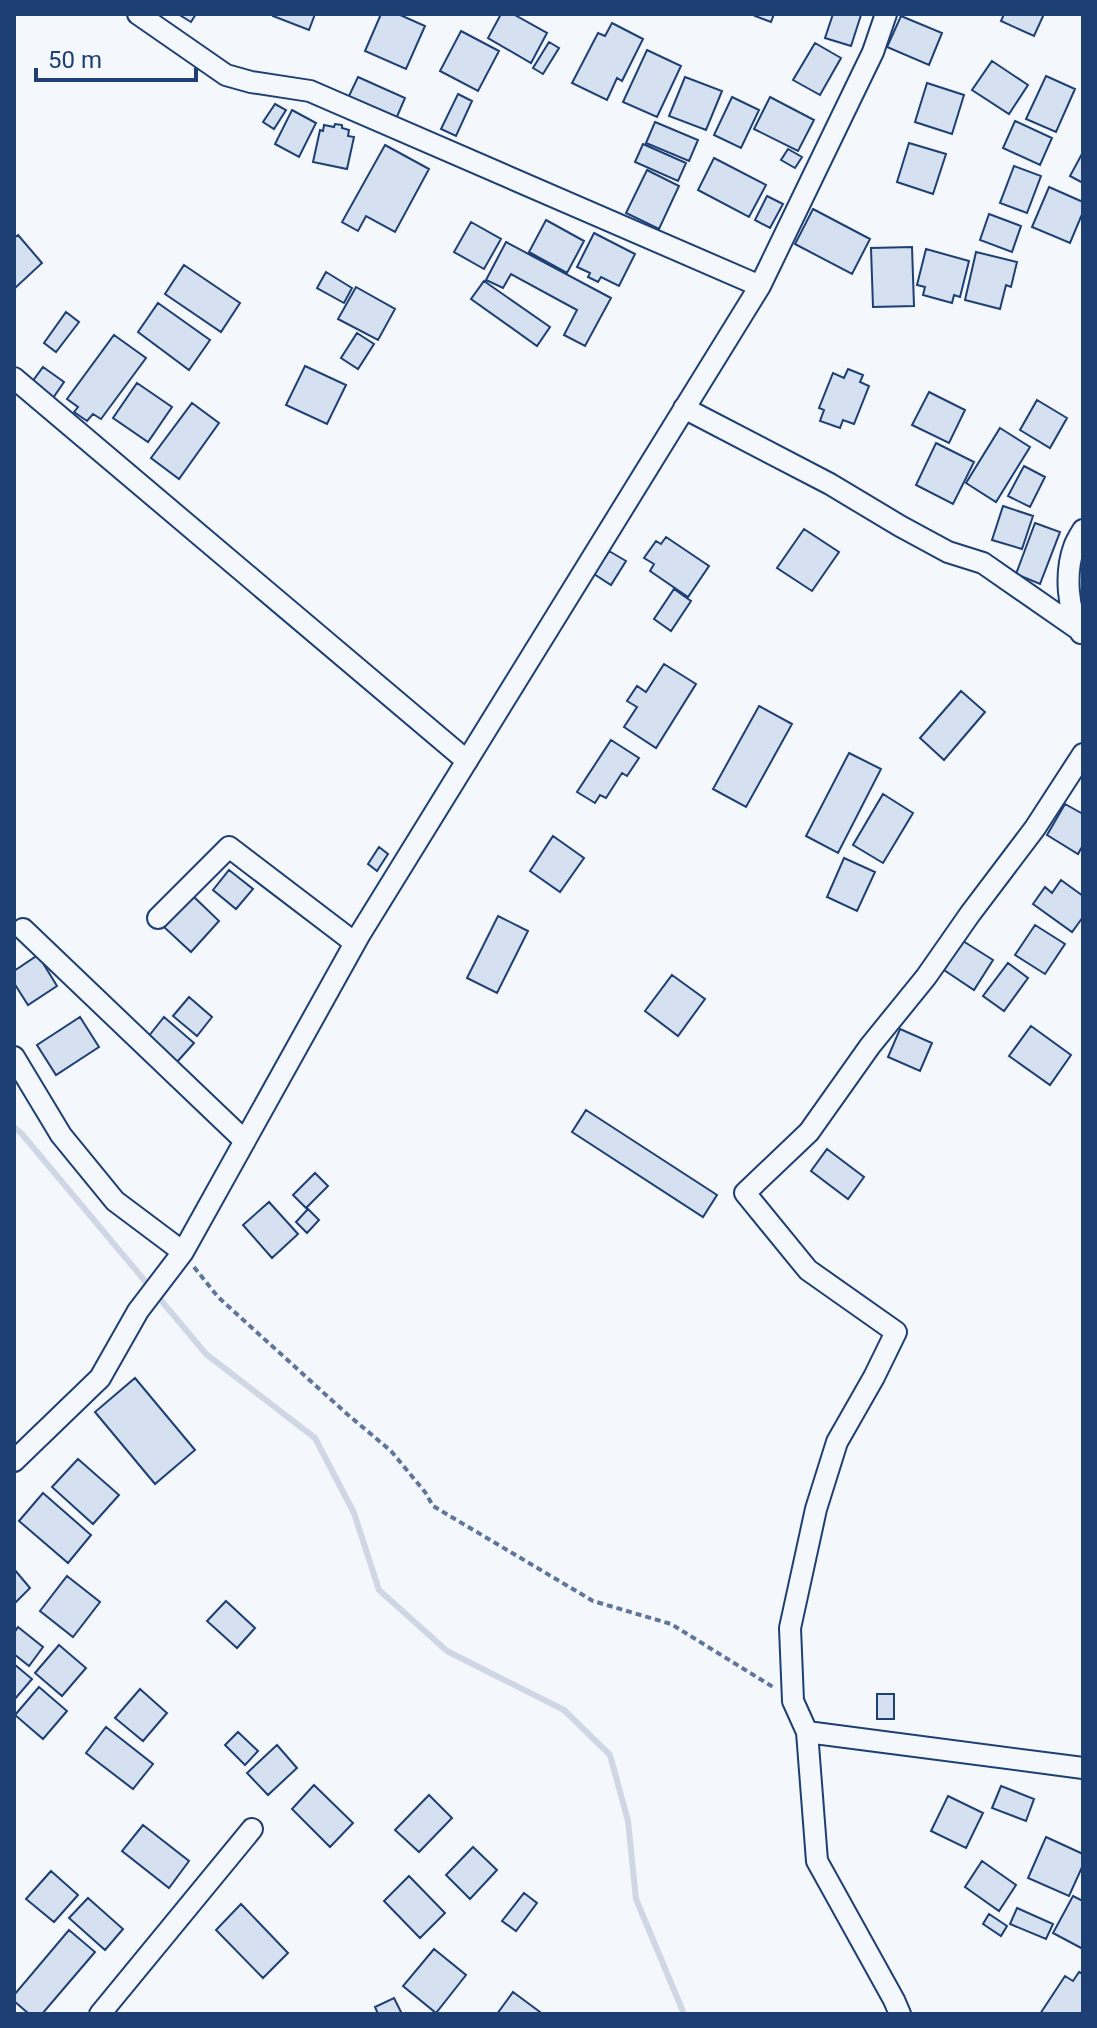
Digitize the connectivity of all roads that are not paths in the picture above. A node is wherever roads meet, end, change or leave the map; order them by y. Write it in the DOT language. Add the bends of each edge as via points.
graph roads {
  1 [pos="138,14"];
  2 [pos="886,14"];
  3 [pos="760,286"];
  4 [pos="14,378"];
  5 [pos="684,408"];
  6 [pos="1083,530"];
  7 [pos="1081,633"];
  8 [pos="1083,754"];
  9 [pos="467,761"];
  10 [pos="158,918"];
  11 [pos="23,929"];
  12 [pos="355,943"];
  13 [pos="14,1057"];
  14 [pos="245,1141"];
  15 [pos="183,1252"];
  16 [pos="14,1461"];
  17 [pos="807,1732"];
  18 [pos="1083,1768"];
  19 [pos="252,1829"];
  20 [pos="100,2014"];
  21 [pos="900,2014"];
  1 -- 3 [label="street" via="226,75 310,91"];
  2 -- 3 [label="street" via="873,52"];
  3 -- 5 [label="street"];
  4 -- 9 [label="street"];
  5 -- 7 [label="street" via="948,552 983,563"];
  5 -- 9 [label="street"];
  6 -- 7 [label="street" via="1073,548 1069,578 1070,604"];
  8 -- 17 [label="street" via="1035,828 809,1132 745,1193 808,1270 896,1332 837,1442 816,1509 790,1628 793,1701"];
  9 -- 12 [label="street"];
  10 -- 12 [label="street" via="229,847"];
  11 -- 14 [label="street"];
  12 -- 14 [label="street"];
  13 -- 15 [label="street" via="61,1135 115,1201"];
  14 -- 15 [label="street"];
  15 -- 16 [label="street" via="138,1311 100,1378"];
  17 -- 18 [label="street"];
  17 -- 21 [label="street" via="817,1861"];
  19 -- 20 [label="street"];
}
